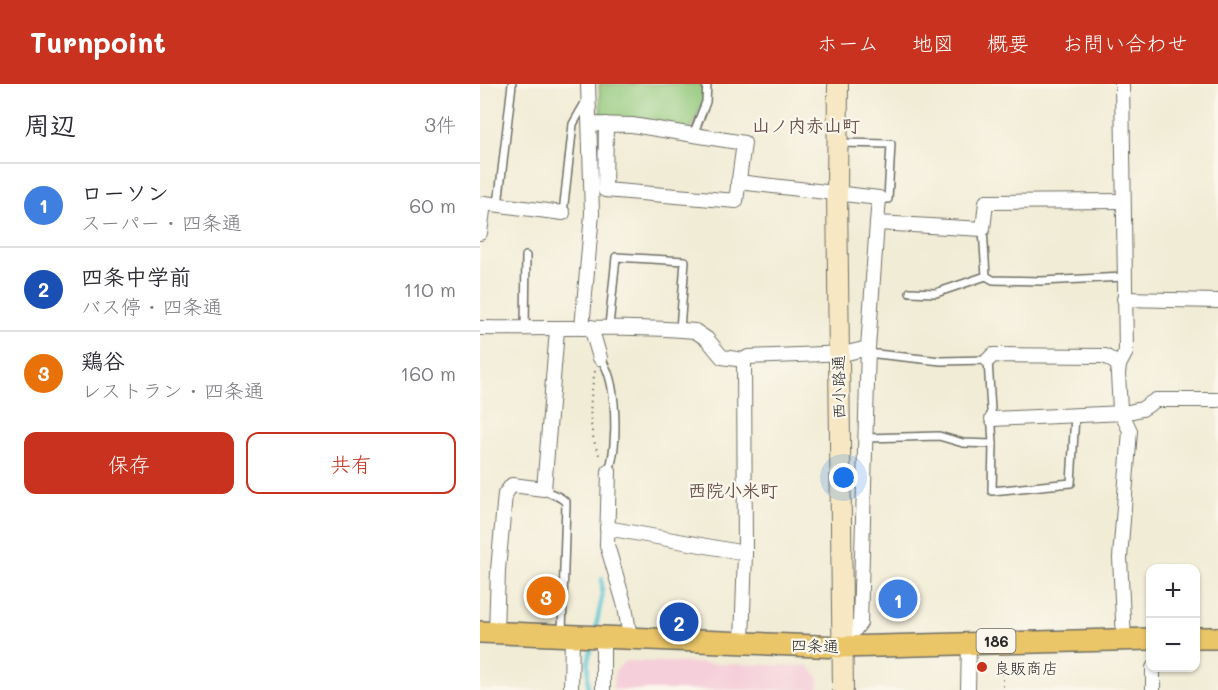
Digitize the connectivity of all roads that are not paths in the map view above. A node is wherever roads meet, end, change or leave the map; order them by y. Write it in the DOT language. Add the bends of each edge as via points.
graph roads {
  1 [pos="512,84"];
  2 [pos="588,84"];
  3 [pos="707,84"];
  4 [pos="838,84"];
  5 [pos="1122,84"];
  6 [pos="588,100"];
  7 [pos="599,124"];
  8 [pos="693,135"];
  9 [pos="838,143"];
  10 [pos="738,182"];
  11 [pos="837,193"];
  12 [pos="879,198"];
  13 [pos="1123,201"];
  14 [pos="487,203"];
  15 [pos="563,213"];
  16 [pos="878,223"];
  17 [pos="983,229"];
  18 [pos="480,233"];
  19 [pos="526,256"];
  20 [pos="986,276"];
  21 [pos="1124,277"];
  22 [pos="910,292"];
  23 [pos="1124,299"];
  24 [pos="1218,301"];
  25 [pos="609,326"];
  26 [pos="587,327"];
  27 [pos="480,328"];
  28 [pos="525,329"];
  29 [pos="557,330"];
  30 [pos="680,330"];
  31 [pos="867,351"];
  32 [pos="838,354"];
  33 [pos="600,358"];
  34 [pos="744,360"];
  35 [pos="988,360"];
  36 [pos="1119,364"];
  37 [pos="1218,400"];
  38 [pos="1124,413"];
  39 [pos="1075,415"];
  40 [pos="993,419"];
  41 [pos="866,438"];
  42 [pos="993,444"];
  43 [pos="609,471"];
  44 [pos="544,489"];
  45 [pos="607,528"];
  46 [pos="745,553"];
  47 [pos="488,633"];
  48 [pos="584,636"];
  49 [pos="630,638"];
  50 [pos="1200,638"];
  51 [pos="1218,638"];
  52 [pos="1146,639"];
  53 [pos="1124,640"];
  54 [pos="742,642"];
  55 [pos="969,642"];
  56 [pos="841,647"];
  57 [pos="1153,672"];
  58 [pos="571,690"];
  59 [pos="603,690"];
  60 [pos="843,690"];
  61 [pos="968,690"];
  62 [pos="1153,690"];
  1 -- 14 [label="lane"];
  2 -- 6 [label="street"];
  3 -- 8 [label="lane" via="706,102"];
  4 -- 9 [label="street, 西小路通"];
  5 -- 13 [label="street"];
  6 -- 7 [label="street"];
  6 -- 15 [label="lane" via="573,124"];
  7 -- 8 [label="street"];
  7 -- 10 [label="street" via="605,190 735,201"];
  7 -- 26 [label="street"];
  8 -- 10 [label="street" via="744,142"];
  9 -- 11 [label="street, 西小路通"];
  9 -- 12 [label="lane" via="891,144 888,199"];
  10 -- 11 [label="street"];
  11 -- 12 [label="street"];
  11 -- 32 [label="street, 西小路通"];
  12 -- 16 [label="street"];
  13 -- 17 [label="street" via="986,202"];
  13 -- 21 [label="street"];
  14 -- 15 [label="street"];
  14 -- 18 [label="street"];
  16 -- 17 [label="street"];
  16 -- 31 [label="street"];
  17 -- 20 [label="lane"];
  19 -- 28 [label="lane"];
  20 -- 21 [label="lane" via="993,280 1041,281"];
  20 -- 22 [label="lane" via="936,293"];
  21 -- 23 [label="street"];
  23 -- 24 [label="street"];
  23 -- 36 [label="street" via="1126,352"];
  25 -- 26 [label="street"];
  25 -- 30 [label="street"];
  25 -- 30 [label="lane" via="616,257 685,261"];
  26 -- 29 [label="street"];
  26 -- 33 [label="street"];
  27 -- 28 [label="street"];
  28 -- 29 [label="street"];
  29 -- 44 [label="street"];
  30 -- 34 [label="street" via="695,331 722,357"];
  31 -- 32 [label="street"];
  31 -- 35 [label="lane" via="941,361"];
  31 -- 41 [label="street"];
  32 -- 34 [label="street"];
  32 -- 56 [label="street, 西小路通"];
  33 -- 43 [label="lane" via="607,367 613,399 614,456"];
  34 -- 46 [label="street"];
  35 -- 36 [label="street" via="993,355 1106,356"];
  35 -- 40 [label="lane"];
  36 -- 38 [label="street" via="1120,410"];
  37 -- 38 [label="street" via="1156,400 1142,409"];
  38 -- 39 [label="street"];
  38 -- 53 [label="street" via="1130,430 1120,558"];
  39 -- 40 [label="street"];
  39 -- 42 [label="lane" via="1071,483 992,491"];
  40 -- 42 [label="lane"];
  41 -- 42 [label="lane" via="939,436 963,443"];
  41 -- 56 [label="street" via="860,623"];
  43 -- 45 [label="street"];
  44 -- 47 [label="street" via="512,485 505,494"];
  44 -- 48 [label="lane" via="567,503"];
  45 -- 46 [label="street"];
  45 -- 49 [label="street" via="609,554"];
  46 -- 54 [label="street"];
  47 -- 48 [label="main road, 四条通 / 186"];
  48 -- 49 [label="main road, 四条通 / 186"];
  48 -- 58 [label="street"];
  48 -- 59 [label="street"];
  49 -- 54 [label="main road, 四条通 / 186"];
  50 -- 51 [label="main road"];
  52 -- 53 [label="main road, 四条通 / 186"];
  53 -- 55 [label="main road, 四条通 / 186"];
  54 -- 56 [label="main road, 四条通 / 186"];
  55 -- 56 [label="main road, 四条通 / 186"];
  55 -- 61 [label="street"];
  56 -- 60 [label="street, 西小路通"];
  57 -- 62 [label="street"];
}
